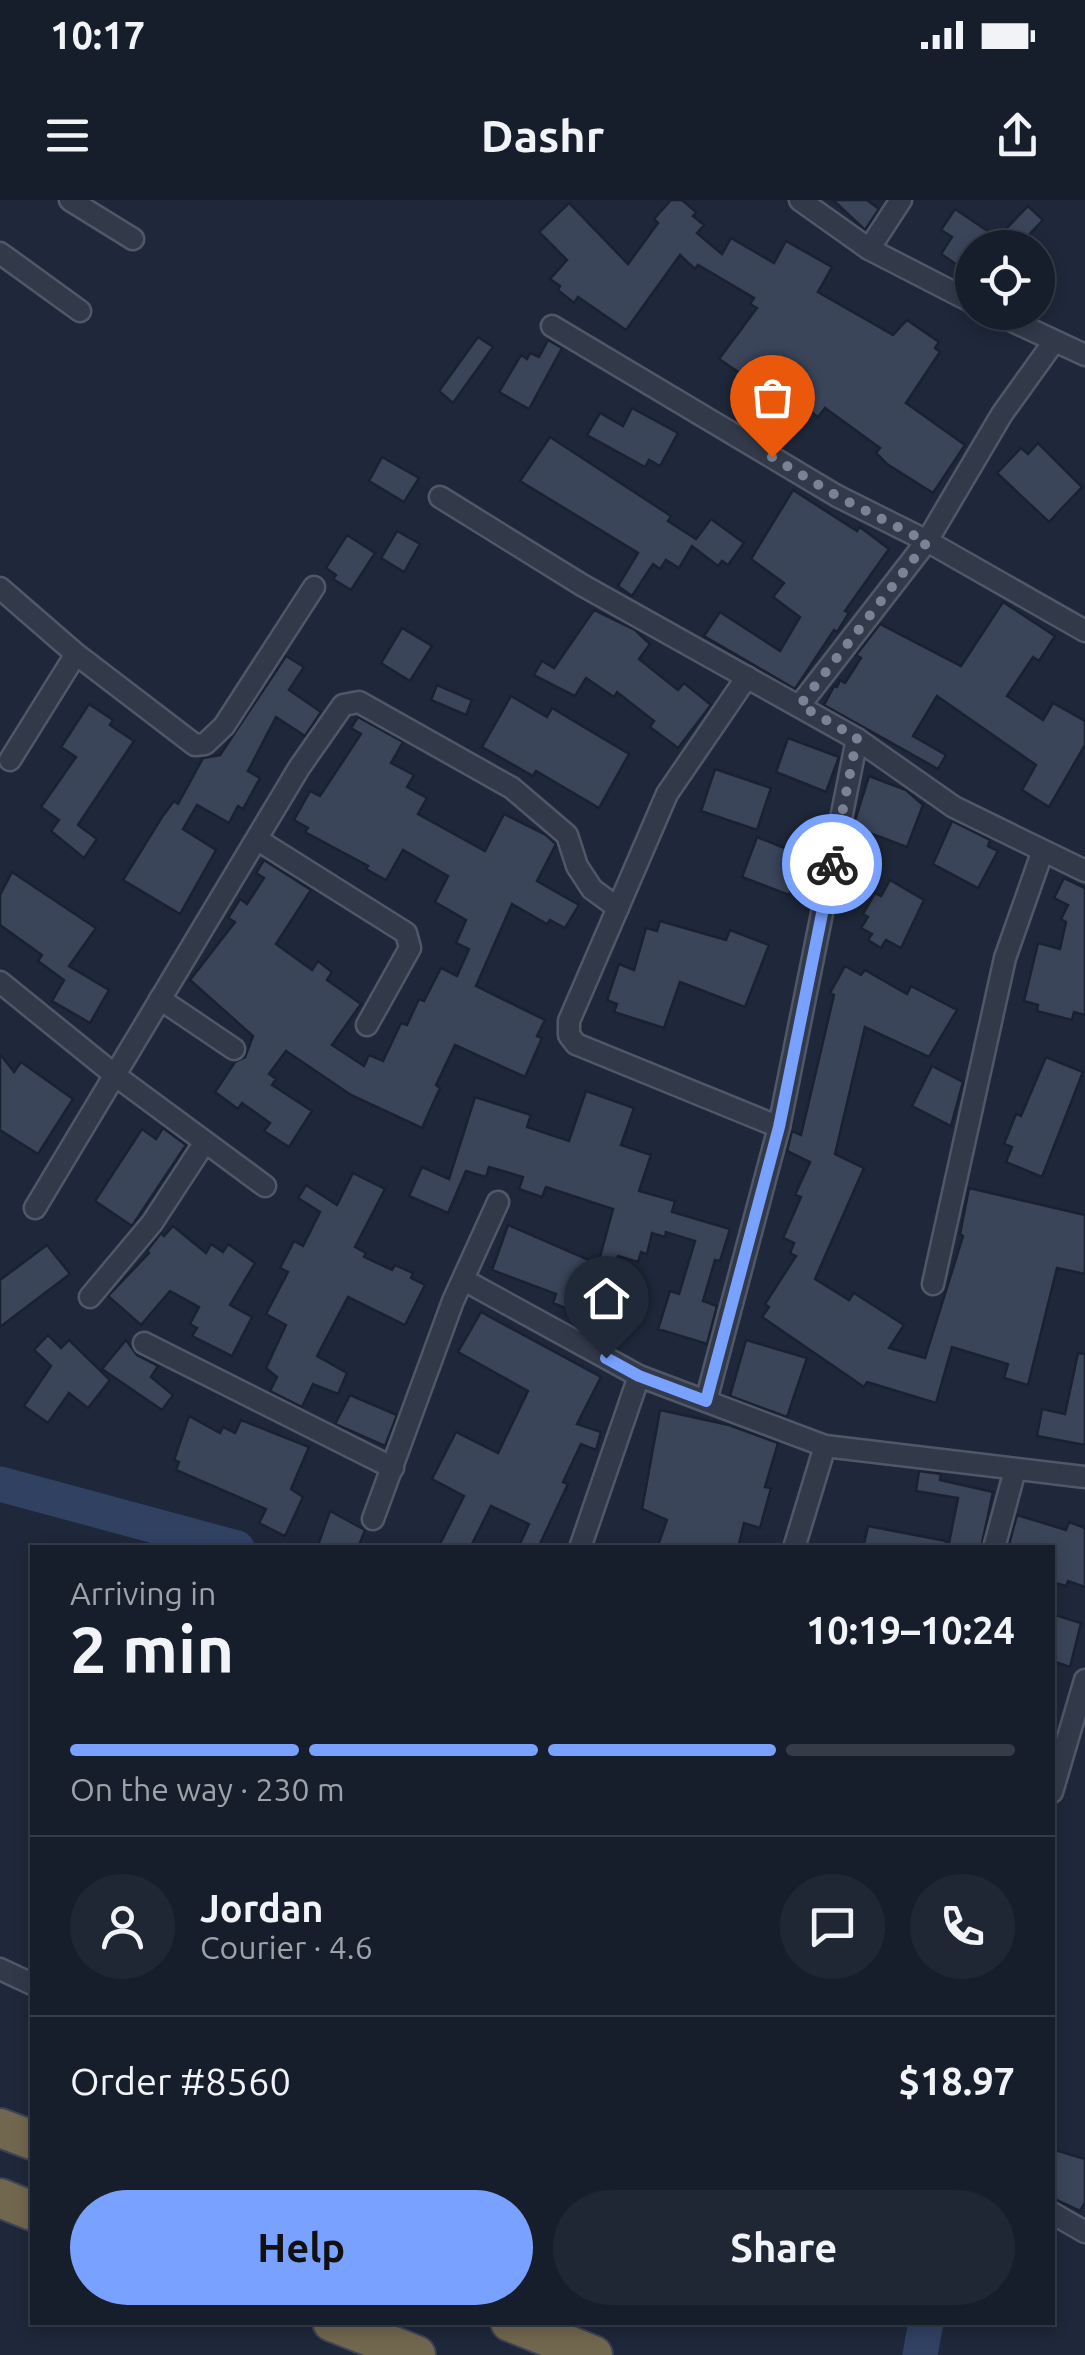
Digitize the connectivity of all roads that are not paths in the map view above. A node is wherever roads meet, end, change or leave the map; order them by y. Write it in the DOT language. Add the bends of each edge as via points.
graph roads {
  1 [pos="70,200"];
  2 [pos="800,200"];
  3 [pos="902,200"];
  4 [pos="133,239"];
  5 [pos="870,249"];
  6 [pos="0,253"];
  7 [pos="955,293"];
  8 [pos="80,311"];
  9 [pos="552,326"];
  10 [pos="1027,330"];
  11 [pos="1054,344"];
  12 [pos="1085,355"];
  13 [pos="440,497"];
  14 [pos="927,542"];
  15 [pos="314,587"];
  16 [pos="0,588"];
  17 [pos="1085,631"];
  18 [pos="76,654"];
  19 [pos="748,677"];
  20 [pos="800,705"];
  21 [pos="857,738"];
  22 [pos="10,760"];
  23 [pos="258,840"];
  24 [pos="1042,853"];
  25 [pos="1085,872"];
  26 [pos="618,908"];
  27 [pos="0,982"];
  28 [pos="160,999"];
  29 [pos="366,1025"];
  30 [pos="234,1048"];
  31 [pos="116,1076"];
  32 [pos="779,1127"];
  33 [pos="204,1142"];
  34 [pos="266,1186"];
  35 [pos="498,1202"];
  36 [pos="36,1208"];
  37 [pos="464,1280"];
  38 [pos="933,1284"];
  39 [pos="90,1297"];
  40 [pos="144,1343"];
  41 [pos="639,1376"];
  42 [pos="706,1401"];
  43 [pos="825,1446"];
  44 [pos="393,1468"];
  45 [pos="1015,1470"];
  46 [pos="1085,1476"];
  47 [pos="373,1519"];
  48 [pos="581,1545"];
  49 [pos="795,1545"];
  50 [pos="995,1545"];
  51 [pos="1085,1680"];
  52 [pos="1055,1782"];
  53 [pos="0,1969"];
  54 [pos="30,1983"];
  55 [pos="0,2128"];
  56 [pos="30,2139"];
  57 [pos="0,2198"];
  58 [pos="30,2209"];
  59 [pos="1055,2215"];
  60 [pos="1085,2232"];
  61 [pos="340,2325"];
  62 [pos="518,2325"];
  63 [pos="416,2355"];
  64 [pos="593,2355"];
  1 -- 4 [label="street"];
  2 -- 5 [label="street"];
  3 -- 5 [label="street"];
  5 -- 7 [label="street"];
  6 -- 8 [label="street"];
  9 -- 14 [label="street" via="837,496"];
  10 -- 11 [label="street"];
  11 -- 12 [label="street"];
  11 -- 14 [label="street" via="1002,414"];
  13 -- 19 [label="street"];
  14 -- 17 [label="street"];
  14 -- 20 [label="street"];
  15 -- 18 [label="street" via="224,726 205,744 187,740"];
  16 -- 18 [label="street"];
  18 -- 22 [label="street"];
  19 -- 20 [label="street"];
  19 -- 26 [label="street" via="668,794"];
  20 -- 21 [label="street"];
  21 -- 24 [label="street" via="954,807"];
  21 -- 32 [label="street"];
  23 -- 26 [label="street" via="343,705 359,702 512,788 567,835 592,888"];
  23 -- 28 [label="street"];
  23 -- 29 [label="street" via="406,933 410,948"];
  24 -- 25 [label="street"];
  24 -- 38 [label="street" via="1005,958"];
  26 -- 32 [label="street" via="569,1035 576,1044"];
  27 -- 31 [label="street"];
  28 -- 30 [label="street"];
  28 -- 31 [label="street"];
  31 -- 33 [label="street"];
  31 -- 36 [label="street"];
  32 -- 42 [label="street"];
  33 -- 34 [label="street"];
  33 -- 39 [label="street" via="152,1223"];
  35 -- 37 [label="street"];
  37 -- 41 [label="street"];
  37 -- 44 [label="street"];
  40 -- 44 [label="street"];
  41 -- 42 [label="street"];
  41 -- 48 [label="street"];
  42 -- 43 [label="street"];
  43 -- 45 [label="street"];
  43 -- 49 [label="street"];
  44 -- 47 [label="street"];
  45 -- 46 [label="street"];
  45 -- 50 [label="street"];
  51 -- 52 [label="street"];
  53 -- 54 [label="street"];
  55 -- 56 [label="highway"];
  57 -- 58 [label="highway"];
  59 -- 60 [label="street"];
  61 -- 63 [label="highway"];
  62 -- 64 [label="highway"];
}
